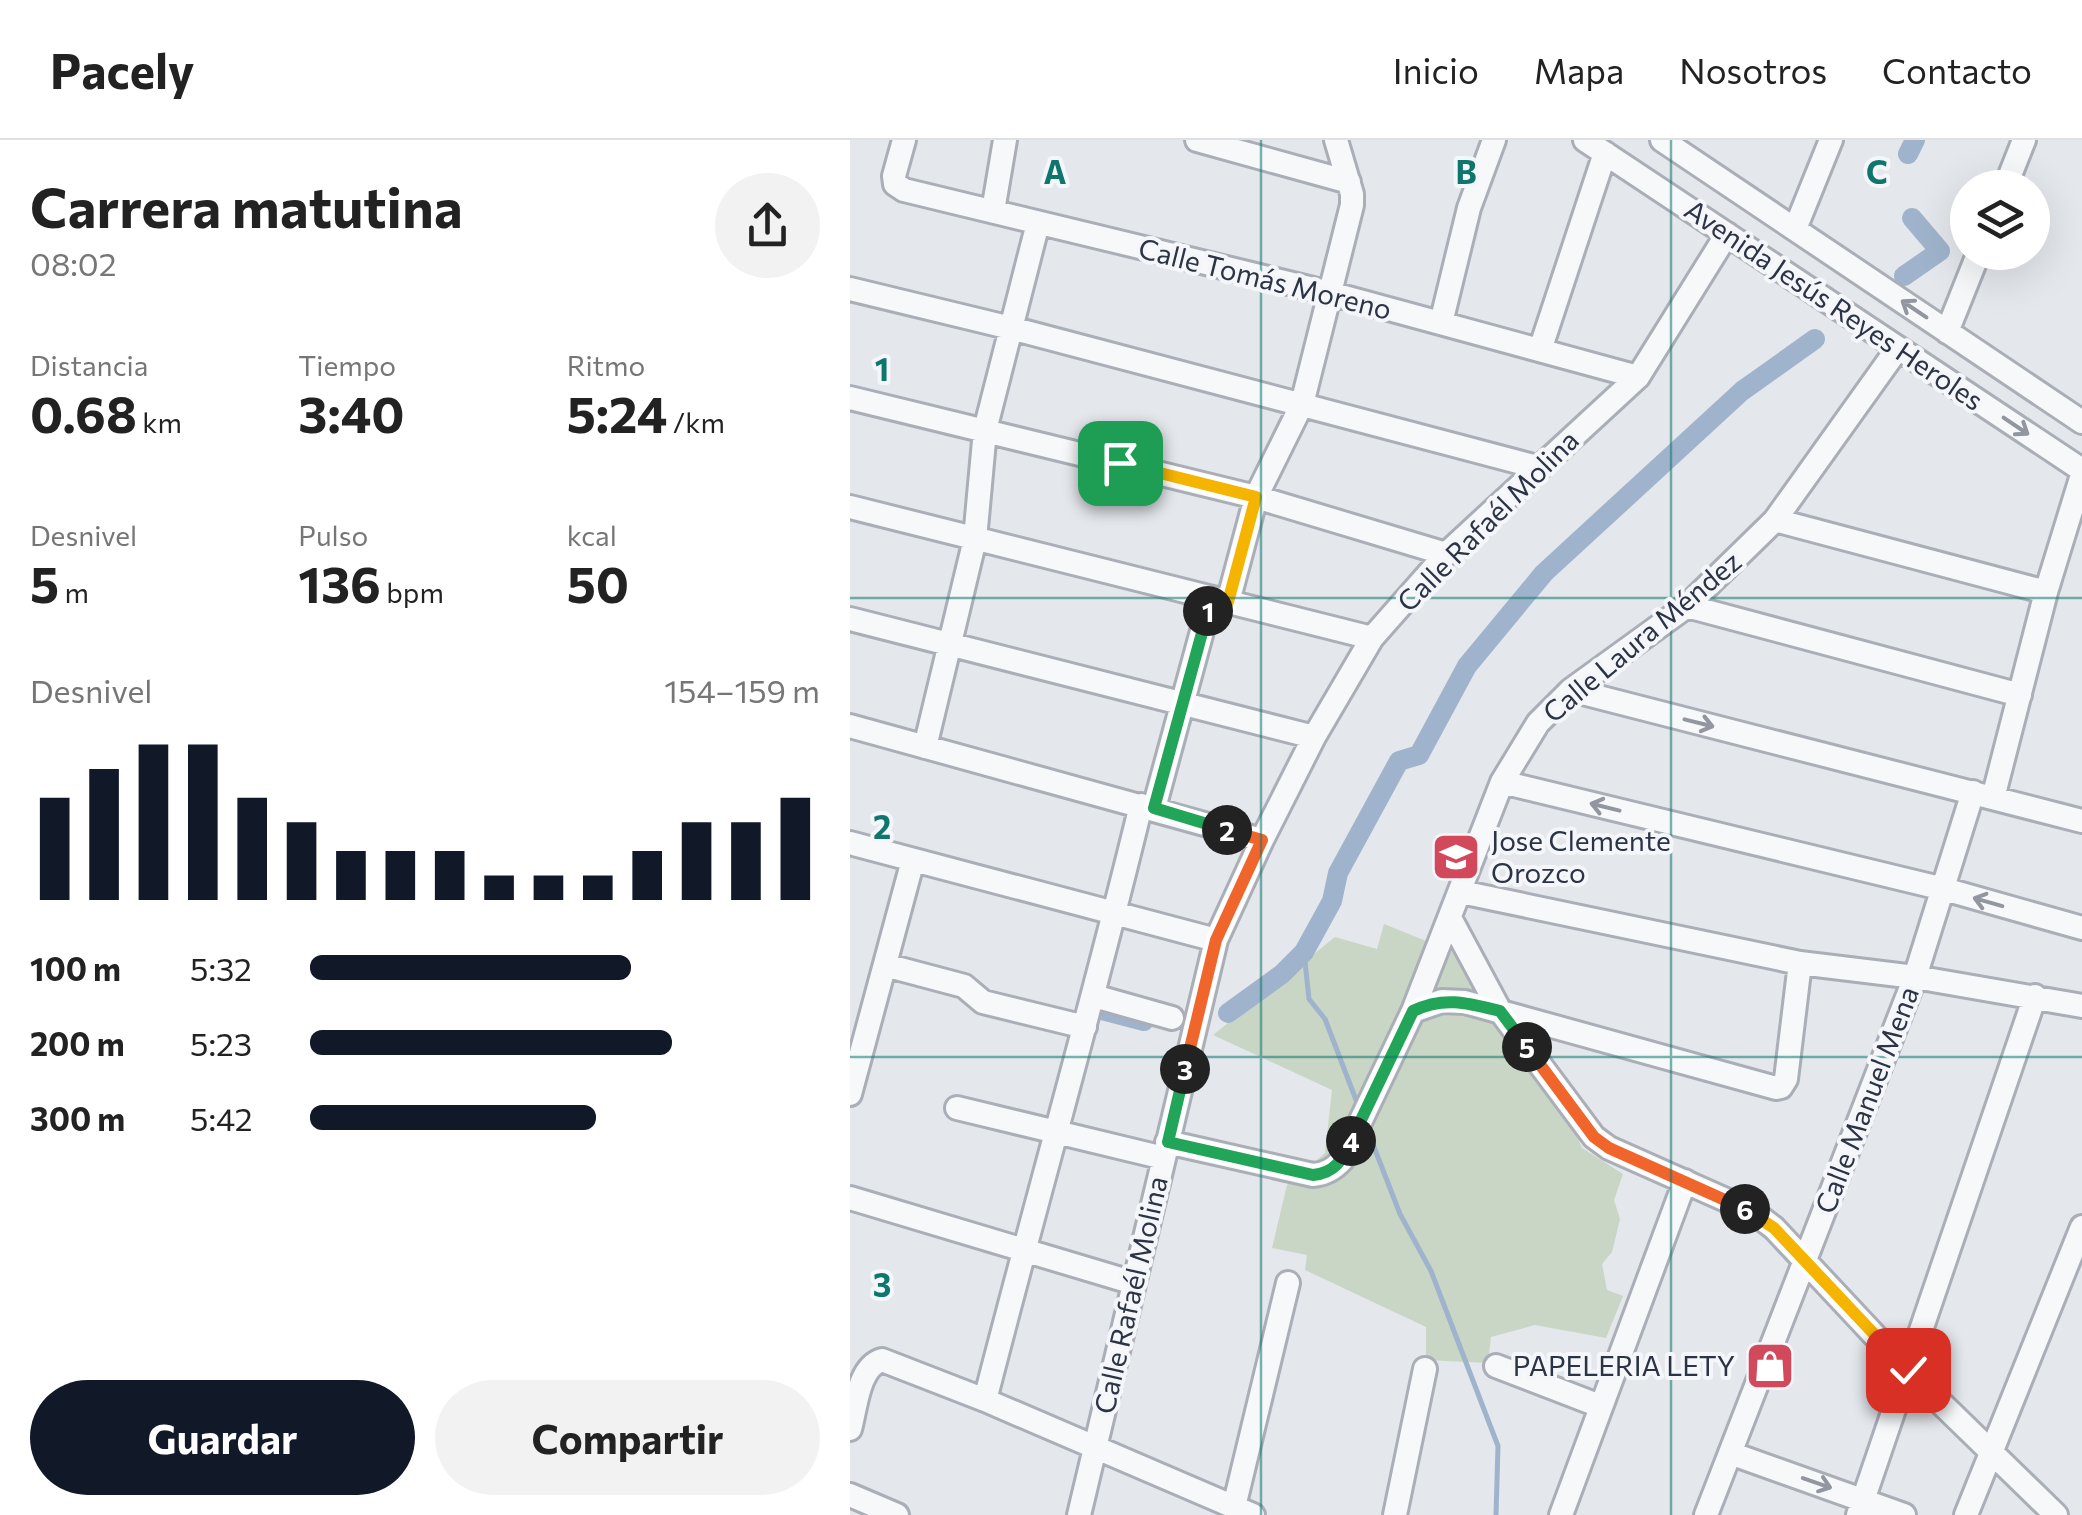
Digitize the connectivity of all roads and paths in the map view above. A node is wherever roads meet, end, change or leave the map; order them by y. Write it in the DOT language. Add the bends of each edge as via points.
graph roads {
  1 [pos="904,140"];
  2 [pos="1005,140"];
  3 [pos="1196,140"];
  4 [pos="1336,140"];
  5 [pos="1494,140"];
  6 [pos="1662,140"];
  7 [pos="1831,140"];
  8 [pos="2024,140"];
  9 [pos="1595,147"];
  10 [pos="2012,170"];
  11 [pos="1349,182"];
  12 [pos="993,212"];
  13 [pos="1038,222"];
  14 [pos="1794,229"];
  15 [pos="1726,234"];
  16 [pos="1972,270"];
  17 [pos="850,290"];
  18 [pos="1330,293"];
  19 [pos="1441,323"];
  20 [pos="1011,328"];
  21 [pos="1948,332"];
  22 [pos="1898,348"];
  23 [pos="1540,350"];
  24 [pos="1638,377"];
  25 [pos="850,398"];
  26 [pos="1302,404"];
  27 [pos="2082,422"];
  28 [pos="985,430"];
  29 [pos="1537,468"];
  30 [pos="2082,472"];
  31 [pos="1256,497"];
  32 [pos="850,508"];
  33 [pos="1775,520"];
  34 [pos="974,539"];
  35 [pos="1446,554"];
  36 [pos="2046,592"];
  37 [pos="1220,600"];
  38 [pos="1687,606"];
  39 [pos="850,619"];
  40 [pos="1372,638"];
  41 [pos="950,643"];
  42 [pos="1571,690"];
  43 [pos="2020,696"];
  44 [pos="1182,701"];
  45 [pos="850,726"];
  46 [pos="1314,736"];
  47 [pos="925,748"];
  48 [pos="1502,782"];
  49 [pos="1983,795"];
  50 [pos="1148,807"];
  51 [pos="2082,821"];
  52 [pos="1262,840"];
  53 [pos="850,842"];
  54 [pos="913,860"];
  55 [pos="1944,889"];
  56 [pos="1461,892"];
  57 [pos="1116,911"];
  58 [pos="1450,918"];
  59 [pos="2082,928"];
  60 [pos="1216,940"];
  61 [pos="1800,963"];
  62 [pos="885,965"];
  63 [pos="1915,977"];
  64 [pos="1094,996"];
  65 [pos="2035,996"];
  66 [pos="2082,1006"];
  67 [pos="1413,1011"];
  68 [pos="1500,1011"];
  69 [pos="1172,1018"];
  70 [pos="1086,1027"];
  71 [pos="850,1094"];
  72 [pos="958,1108"];
  73 [pos="1054,1132"];
  74 [pos="1166,1150"];
  75 [pos="1684,1180"];
  76 [pos="850,1198"];
  77 [pos="2082,1227"];
  78 [pos="1024,1249"];
  79 [pos="1803,1262"];
  80 [pos="1134,1283"];
  81 [pos="1288,1283"];
  82 [pos="1496,1366"];
  83 [pos="1425,1369"];
  84 [pos="1908,1370"];
  85 [pos="984,1400"];
  86 [pos="1600,1406"];
  87 [pos="850,1429"];
  88 [pos="1095,1447"];
  89 [pos="1730,1453"];
  90 [pos="1993,1454"];
  91 [pos="850,1494"];
  92 [pos="1860,1507"];
  93 [pos="1243,1511"];
  94 [pos="898,1515"];
  95 [pos="1079,1515"];
  96 [pos="1395,1515"];
  97 [pos="1560,1515"];
  98 [pos="1706,1515"];
  99 [pos="1904,1515"];
  100 [pos="1966,1515"];
  101 [pos="2056,1515"];
  1 -- 12 [label="street, Calle Tomás Moreno" via="894,180 904,190"];
  2 -- 12 [label="street"];
  3 -- 11 [label="street"];
  4 -- 11 [label="street"];
  5 -- 19 [label="street" via="1469,208"];
  6 -- 14 [label="street, Avenida Jesús Reyes Heroles"];
  7 -- 14 [label="street"];
  8 -- 10 [label="street"];
  9 -- 15 [label="street, Avenida Jesús Reyes Heroles"];
  9 -- 23 [label="street"];
  11 -- 18 [label="street" via="1352,205"];
  12 -- 13 [label="street, Calle Tomás Moreno"];
  13 -- 18 [label="street, Calle Tomás Moreno"];
  13 -- 20 [label="street"];
  21 -- 14 [label="street, Avenida Jesús Reyes Heroles, one-way"];
  15 -- 22 [label="street, Avenida Jesús Reyes Heroles"];
  15 -- 24 [label="street, Calle Rafaél Molina"];
  16 -- 21 [label="street"];
  17 -- 20 [label="street"];
  18 -- 19 [label="street, Calle Tomás Moreno"];
  18 -- 26 [label="street"];
  19 -- 23 [label="street, Calle Tomás Moreno"];
  20 -- 26 [label="street"];
  20 -- 28 [label="street"];
  21 -- 27 [label="street, Avenida Jesús Reyes Heroles"];
  22 -- 30 [label="street, Avenida Jesús Reyes Heroles, one-way"];
  22 -- 33 [label="street, Calle Laura Méndez"];
  23 -- 24 [label="street, Calle Tomás Moreno"];
  24 -- 29 [label="street, Calle Rafaél Molina"];
  25 -- 28 [label="street"];
  26 -- 29 [label="street"];
  26 -- 31 [label="street"];
  28 -- 31 [label="street"];
  28 -- 34 [label="street"];
  29 -- 35 [label="street, Calle Rafaél Molina"];
  30 -- 36 [label="street, Calle Manuel Mena"];
  31 -- 35 [label="street"];
  31 -- 37 [label="street"];
  32 -- 34 [label="street"];
  33 -- 36 [label="street"];
  33 -- 38 [label="street, Calle Laura Méndez"];
  34 -- 37 [label="street"];
  34 -- 41 [label="street"];
  35 -- 40 [label="street, Calle Rafaél Molina"];
  36 -- 43 [label="street, Calle Manuel Mena"];
  37 -- 40 [label="street"];
  37 -- 44 [label="street"];
  38 -- 42 [label="street, Calle Laura Méndez"];
  38 -- 43 [label="street"];
  39 -- 41 [label="street"];
  40 -- 46 [label="street, Calle Rafaél Molina"];
  41 -- 44 [label="street"];
  41 -- 47 [label="street"];
  42 -- 48 [label="street, Calle Laura Méndez" via="1538,723"];
  42 -- 49 [label="street, one-way"];
  43 -- 49 [label="street, Calle Manuel Mena"];
  44 -- 46 [label="street"];
  44 -- 50 [label="street"];
  45 -- 47 [label="street"];
  46 -- 52 [label="street, Calle Rafaél Molina"];
  47 -- 50 [label="street"];
  55 -- 48 [label="street, one-way"];
  48 -- 56 [label="street, Calle Laura Méndez"];
  49 -- 51 [label="street"];
  49 -- 55 [label="street, Calle Manuel Mena"];
  50 -- 52 [label="street"];
  50 -- 57 [label="street"];
  52 -- 60 [label="street, Calle Rafaél Molina"];
  53 -- 54 [label="street"];
  54 -- 57 [label="street"];
  54 -- 62 [label="street"];
  59 -- 55 [label="street, one-way"];
  55 -- 63 [label="street, Calle Manuel Mena"];
  56 -- 58 [label="street, Calle Laura Méndez"];
  56 -- 61 [label="street"];
  57 -- 60 [label="street"];
  57 -- 64 [label="street"];
  58 -- 67 [label="street, Calle Laura Méndez"];
  58 -- 68 [label="street"];
  60 -- 74 [label="street, Calle Rafaél Molina"];
  61 -- 63 [label="street"];
  61 -- 68 [label="street" via="1786,1079 1776,1088"];
  62 -- 70 [label="street" via="964,986 983,1002"];
  62 -- 71 [label="street"];
  63 -- 65 [label="street"];
  63 -- 79 [label="street, Calle Manuel Mena"];
  64 -- 69 [label="street"];
  64 -- 70 [label="street"];
  65 -- 66 [label="street"];
  65 -- 84 [label="street"];
  67 -- 68 [label="street" via="1453,1000"];
  67 -- 74 [label="street, Calle Laura Méndez" via="1356,1131 1325,1174"];
  68 -- 75 [label="street" via="1594,1137"];
  70 -- 73 [label="street"];
  72 -- 73 [label="street, Calle Laura Méndez"];
  73 -- 74 [label="street, Calle Laura Méndez"];
  73 -- 78 [label="street"];
  74 -- 80 [label="street, Calle Rafaél Molina"];
  75 -- 79 [label="street" via="1752,1212"];
  75 -- 86 [label="street"];
  76 -- 78 [label="street"];
  77 -- 90 [label="street"];
  78 -- 80 [label="street"];
  78 -- 85 [label="street"];
  79 -- 84 [label="street"];
  79 -- 89 [label="street, Calle Manuel Mena"];
  80 -- 88 [label="street, Calle Rafaél Molina"];
  81 -- 93 [label="street"];
  82 -- 86 [label="street"];
  83 -- 96 [label="street"];
  84 -- 90 [label="street"];
  84 -- 92 [label="street"];
  85 -- 87 [label="street" via="875,1361 866,1370"];
  85 -- 88 [label="street"];
  86 -- 97 [label="street"];
  88 -- 93 [label="street"];
  88 -- 95 [label="street, Calle Rafaél Molina"];
  89 -- 92 [label="street, one-way"];
  89 -- 98 [label="street, Calle Manuel Mena"];
  90 -- 100 [label="street"];
  90 -- 101 [label="street"];
  91 -- 94 [label="street"];
  92 -- 99 [label="street"];
}
